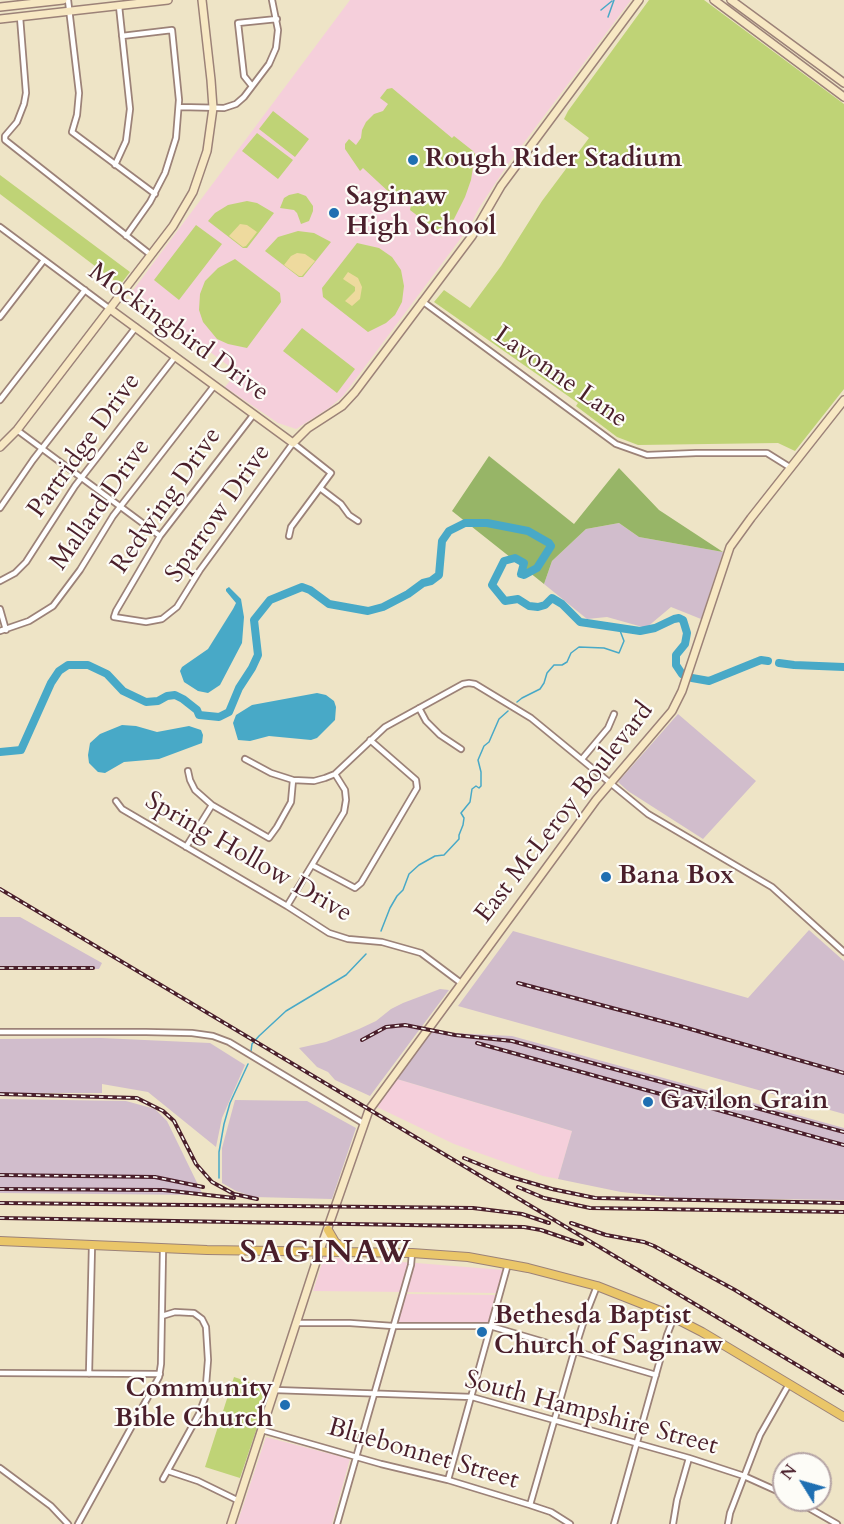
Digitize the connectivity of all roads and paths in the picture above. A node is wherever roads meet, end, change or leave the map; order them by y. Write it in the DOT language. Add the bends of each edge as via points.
graph roads {
  1 [pos="63,0"];
  2 [pos="68,0"];
  3 [pos="168,0"];
  4 [pos="202,0"];
  5 [pos="272,0"];
  6 [pos="639,0"];
  7 [pos="714,0"];
  8 [pos="730,0"];
  9 [pos="119,6"];
  10 [pos="0,7"];
  11 [pos="69,12"];
  12 [pos="20,17"];
  13 [pos="0,19"];
  14 [pos="277,19"];
  15 [pos="122,36"];
  16 [pos="844,83"];
  17 [pos="252,86"];
  18 [pos="844,97"];
  19 [pos="179,106"];
  20 [pos="213,108"];
  21 [pos="116,165"];
  22 [pos="155,194"];
  23 [pos="1,230"];
  24 [pos="126,236"];
  25 [pos="151,255"];
  26 [pos="44,260"];
  27 [pos="85,290"];
  28 [pos="422,302"];
  29 [pos="110,309"];
  30 [pos="0,317"];
  31 [pos="136,327"];
  32 [pos="175,357"];
  33 [pos="214,386"];
  34 [pos="0,400"];
  35 [pos="844,400"];
  36 [pos="254,414"];
  37 [pos="17,430"];
  38 [pos="293,443"];
  39 [pos="0,447"];
  40 [pos="41,449"];
  41 [pos="791,468"];
  42 [pos="82,476"];
  43 [pos="320,488"];
  44 [pos="120,506"];
  45 [pos="0,508"];
  46 [pos="358,521"];
  47 [pos="160,536"];
  48 [pos="289,536"];
  49 [pos="0,581"];
  50 [pos="177,607"];
  51 [pos="0,609"];
  52 [pos="3,631"];
  53 [pos="418,708"];
  54 [pos="614,714"];
  55 [pos="370,740"];
  56 [pos="461,749"];
  57 [pos="245,759"];
  58 [pos="582,759"];
  59 [pos="188,771"];
  60 [pos="335,774"];
  61 [pos="293,780"];
  62 [pos="610,783"];
  63 [pos="116,801"];
  64 [pos="212,805"];
  65 [pos="186,847"];
  66 [pos="312,865"];
  67 [pos="286,906"];
  68 [pos="844,952"];
  69 [pos="462,983"];
  70 [pos="0,1032"];
  71 [pos="363,1123"];
  72 [pos="328,1230"];
  73 [pos="0,1241"];
  74 [pos="92,1245"];
  75 [pos="163,1249"];
  76 [pos="350,1252"];
  77 [pos="320,1253"];
  78 [pos="412,1253"];
  79 [pos="508,1263"];
  80 [pos="597,1286"];
  81 [pos="162,1316"];
  82 [pos="674,1317"];
  83 [pos="297,1323"];
  84 [pos="393,1326"];
  85 [pos="490,1326"];
  86 [pos="574,1352"];
  87 [pos="0,1373"];
  88 [pos="89,1374"];
  89 [pos="160,1374"];
  90 [pos="656,1375"];
  91 [pos="789,1384"];
  92 [pos="275,1390"];
  93 [pos="373,1395"];
  94 [pos="472,1397"];
  95 [pos="844,1417"];
  96 [pos="554,1421"];
  97 [pos="262,1430"];
  98 [pos="636,1444"];
  99 [pos="356,1456"];
  100 [pos="689,1458"];
  101 [pos="0,1468"];
  102 [pos="168,1471"];
  103 [pos="744,1476"];
  104 [pos="163,1479"];
  105 [pos="448,1480"];
  106 [pos="772,1489"];
  107 [pos="239,1501"];
  108 [pos="531,1505"];
  109 [pos="816,1512"];
  110 [pos="68,1524"];
  111 [pos="78,1524"];
  112 [pos="231,1524"];
  113 [pos="337,1524"];
  114 [pos="570,1524"];
  115 [pos="615,1524"];
  116 [pos="673,1524"];
  117 [pos="728,1524"];
  118 [pos="837,1524"];
  1 -- 10 [label="main road"];
  2 -- 11 [label="street"];
  3 -- 9 [label="main road"];
  4 -- 20 [label="main road"];
  5 -- 14 [label="street"];
  6 -- 28 [label="main road" via="501,186 476,229"];
  7 -- 18 [label="main road"];
  8 -- 16 [label="main road"];
  9 -- 11 [label="main road"];
  9 -- 15 [label="street"];
  11 -- 12 [label="main road"];
  11 -- 21 [label="street" via="79,93 72,132"];
  12 -- 13 [label="main road"];
  12 -- 24 [label="street" via="26,93 17,122 5,140"];
  14 -- 17 [label="street" via="274,53"];
  14 -- 17 [label="street" via="238,23 244,76"];
  15 -- 19 [label="street" via="172,30"];
  15 -- 21 [label="street" via="129,118 126,141"];
  17 -- 20 [label="street" via="236,104"];
  19 -- 20 [label="street"];
  19 -- 22 [label="street" via="174,147"];
  20 -- 25 [label="main road" via="207,151 193,192 178,220"];
  21 -- 22 [label="street"];
  22 -- 24 [label="street"];
  23 -- 26 [label="street, Mockingbird Drive"];
  24 -- 25 [label="street"];
  25 -- 29 [label="main road"];
  26 -- 27 [label="street, Mockingbird Drive"];
  26 -- 30 [label="street"];
  27 -- 29 [label="street, Mockingbird Drive"];
  27 -- 34 [label="street"];
  28 -- 38 [label="main road" via="346,402"];
  28 -- 41 [label="street, Lavonne Lane" via="616,444 647,455 767,453"];
  29 -- 31 [label="main road, Mockingbird Drive"];
  29 -- 37 [label="main road"];
  31 -- 32 [label="main road, Mockingbird Drive"];
  31 -- 40 [label="street"];
  32 -- 33 [label="main road, Mockingbird Drive"];
  32 -- 42 [label="street, Partridge Drive"];
  33 -- 36 [label="main road, Mockingbird Drive"];
  33 -- 44 [label="street, Mallard Drive"];
  35 -- 41 [label="main road, East McLeroy Boulevard"];
  36 -- 38 [label="main road, Mockingbird Drive"];
  36 -- 47 [label="street, Redwing Drive"];
  37 -- 39 [label="main road"];
  37 -- 40 [label="street"];
  38 -- 43 [label="street, Mockingbird Drive" via="331,472"];
  38 -- 50 [label="street, Sparrow Drive"];
  40 -- 42 [label="street"];
  40 -- 45 [label="street"];
  41 -- 62 [label="main road, East McLeroy Boulevard" via="730,547 675,706"];
  42 -- 44 [label="street"];
  42 -- 49 [label="street, Partridge Drive" via="26,562"];
  43 -- 46 [label="street"];
  43 -- 48 [label="street" via="291,527"];
  44 -- 47 [label="street"];
  44 -- 52 [label="street, Mallard Drive" via="81,570 53,606"];
  47 -- 50 [label="street, Redwing Drive" via="114,617 146,622 162,619"];
  51 -- 52 [label="street"];
  53 -- 55 [label="street"];
  53 -- 56 [label="street" via="440,735"];
  53 -- 58 [label="street" via="470,682 531,718"];
  54 -- 58 [label="street" via="608,728"];
  55 -- 60 [label="street"];
  55 -- 66 [label="street" via="416,780 417,788 355,888"];
  57 -- 61 [label="street"];
  58 -- 62 [label="street"];
  59 -- 64 [label="street" via="195,790"];
  60 -- 61 [label="street" via="314,781"];
  60 -- 66 [label="street" via="345,790 344,812"];
  61 -- 64 [label="street" via="291,801 268,838"];
  62 -- 68 [label="street" via="648,814 772,887"];
  62 -- 69 [label="main road, East McLeroy Boulevard"];
  63 -- 65 [label="street, Spring Hollow Drive" via="122,809"];
  64 -- 65 [label="street"];
  65 -- 67 [label="street, Spring Hollow Drive"];
  66 -- 67 [label="street"];
  67 -- 69 [label="street, Spring Hollow Drive" via="329,933 421,953"];
  69 -- 71 [label="main road, East McLeroy Boulevard"];
  70 -- 71 [label="street" via="213,1036"];
  71 -- 72 [label="main road, East McLeroy Boulevard"];
  72 -- 76 [label="main road" via="335,1242"];
  72 -- 77 [label="main road, East McLeroy Boulevard"];
  73 -- 74 [label="main road"];
  74 -- 75 [label="main road"];
  74 -- 88 [label="street"];
  75 -- 77 [label="main road"];
  75 -- 81 [label="street"];
  76 -- 77 [label="main road"];
  76 -- 78 [label="main road"];
  77 -- 83 [label="main road, East McLeroy Boulevard"];
  78 -- 79 [label="main road"];
  78 -- 84 [label="street"];
  79 -- 80 [label="main road"];
  79 -- 85 [label="street"];
  80 -- 82 [label="main road"];
  80 -- 86 [label="street"];
  81 -- 89 [label="street"];
  81 -- 102 [label="street" via="194,1313 204,1322 208,1338 205,1398"];
  82 -- 90 [label="street"];
  82 -- 91 [label="main road"];
  83 -- 84 [label="street"];
  83 -- 92 [label="main road, East McLeroy Boulevard"];
  84 -- 85 [label="street"];
  84 -- 93 [label="street"];
  85 -- 86 [label="street"];
  85 -- 94 [label="street"];
  86 -- 90 [label="street"];
  86 -- 96 [label="street"];
  87 -- 88 [label="street"];
  88 -- 89 [label="street"];
  89 -- 111 [label="street"];
  90 -- 98 [label="street"];
  91 -- 95 [label="main road"];
  91 -- 103 [label="street" via="760,1435"];
  92 -- 93 [label="street, South Hampshire Street"];
  92 -- 97 [label="main road, East McLeroy Boulevard"];
  93 -- 94 [label="street, South Hampshire Street"];
  93 -- 99 [label="street"];
  94 -- 96 [label="street, South Hampshire Street"];
  94 -- 105 [label="street"];
  96 -- 98 [label="street, South Hampshire Street"];
  96 -- 108 [label="street"];
  97 -- 99 [label="street, Bluebonnet Street"];
  97 -- 107 [label="main road, East McLeroy Boulevard"];
  98 -- 100 [label="street, South Hampshire Street"];
  98 -- 115 [label="street"];
  99 -- 105 [label="street, Bluebonnet Street"];
  99 -- 113 [label="street"];
  100 -- 103 [label="street, South Hampshire Street"];
  100 -- 116 [label="street"];
  101 -- 110 [label="street" via="51,1506"];
  102 -- 104 [label="street"];
  102 -- 107 [label="street"];
  103 -- 106 [label="street, South Hampshire Street"];
  103 -- 117 [label="street"];
  105 -- 108 [label="street, Bluebonnet Street"];
  107 -- 112 [label="main road, East McLeroy Boulevard"];
  108 -- 114 [label="street, Bluebonnet Street"];
  109 -- 118 [label="street"];
}
